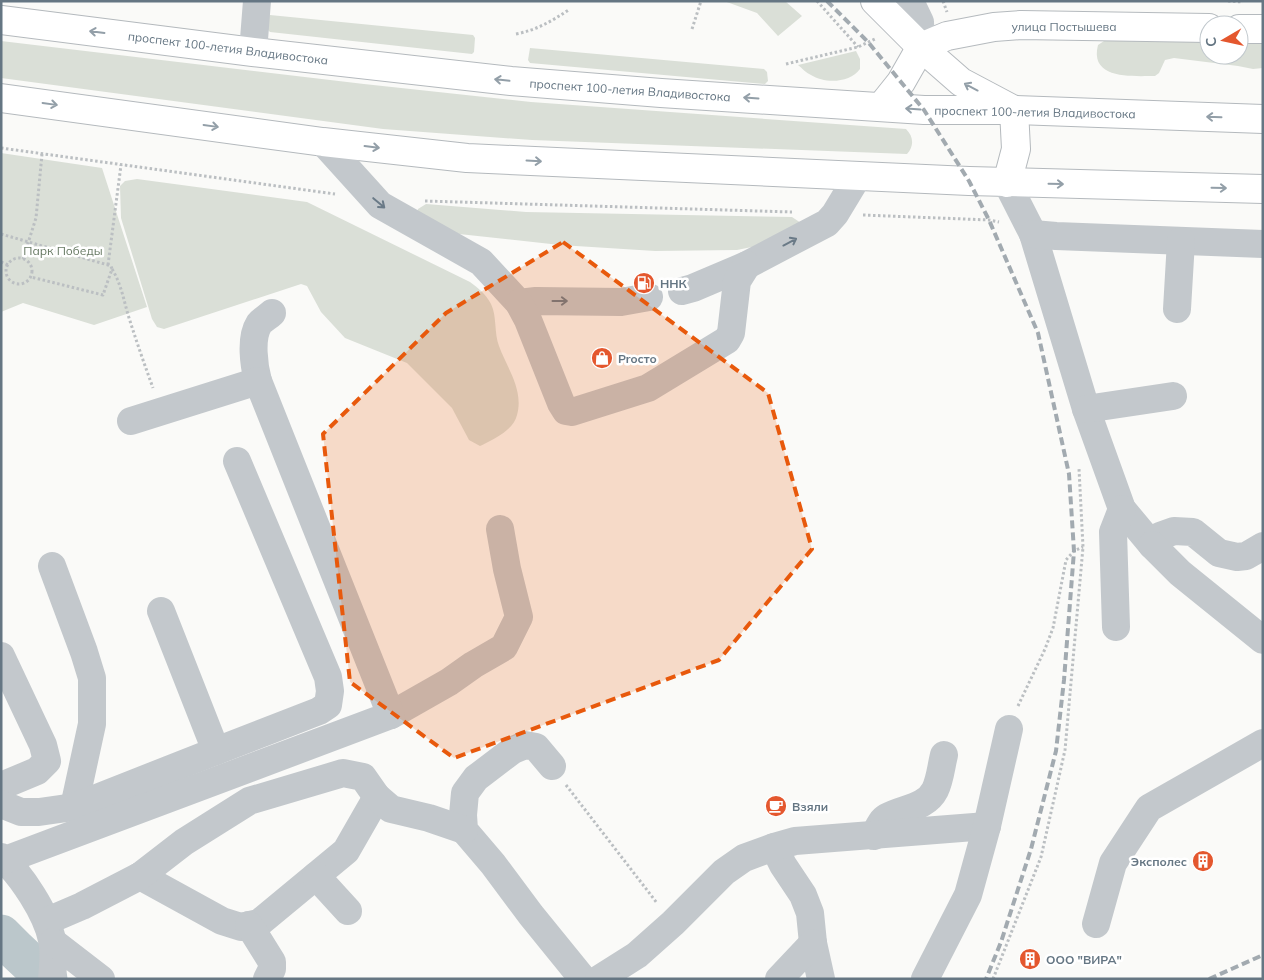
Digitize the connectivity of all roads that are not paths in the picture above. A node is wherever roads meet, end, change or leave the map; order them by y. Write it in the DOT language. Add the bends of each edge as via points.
graph roads {
  1 [pos="257,1"];
  2 [pos="875,1"];
  3 [pos="910,1"];
  4 [pos="1,20"];
  5 [pos="1199,28"];
  6 [pos="1249,29"];
  7 [pos="1263,29"];
  8 [pos="921,46"];
  9 [pos="253,52"];
  10 [pos="1,98"];
  11 [pos="880,107"];
  12 [pos="1014,110"];
  13 [pos="1263,119"];
  14 [pos="323,142"];
  15 [pos="858,176"];
  16 [pos="1007,183"];
  17 [pos="1263,189"];
  18 [pos="1033,234"];
  19 [pos="1181,241"];
  20 [pos="1263,244"];
  21 [pos="747,265"];
  22 [pos="682,291"];
  23 [pos="649,297"];
  24 [pos="519,303"];
  25 [pos="1178,309"];
  26 [pos="272,313"];
  27 [pos="258,381"];
  28 [pos="1173,396"];
  29 [pos="1086,409"];
  30 [pos="131,421"];
  31 [pos="237,460"];
  32 [pos="1122,509"];
  33 [pos="500,529"];
  34 [pos="1152,545"];
  35 [pos="1263,546"];
  36 [pos="52,566"];
  37 [pos="161,612"];
  38 [pos="1258,626"];
  39 [pos="1116,627"];
  40 [pos="1,656"];
  41 [pos="390,715"];
  42 [pos="1009,730"];
  43 [pos="1263,744"];
  44 [pos="216,751"];
  45 [pos="944,755"];
  46 [pos="552,766"];
  47 [pos="1,786"];
  48 [pos="377,797"];
  49 [pos="1,804"];
  50 [pos="74,807"];
  51 [pos="987,826"];
  52 [pos="464,830"];
  53 [pos="874,836"];
  54 [pos="774,847"];
  55 [pos="3,859"];
  56 [pos="140,876"];
  57 [pos="316,876"];
  58 [pos="348,911"];
  59 [pos="1096,924"];
  60 [pos="249,925"];
  61 [pos="50,931"];
  62 [pos="813,943"];
  63 [pos="52,979"];
  64 [pos="101,979"];
  65 [pos="268,979"];
  66 [pos="583,979"];
  67 [pos="599,979"];
  68 [pos="779,979"];
  69 [pos="821,979"];
  70 [pos="926,979"];
  1 -- 9 [label="street"];
  2 -- 8 [label="main road"];
  3 -- 8 [label="street" via="920,22"];
  9 -- 4 [label="main road, проспект 100-летия Владивостока, one-way"];
  5 -- 8 [label="main road, улица Постышева" via="1021,25 948,36"];
  6 -- 7 [label="main road"];
  8 -- 11 [label="main road" via="901,82"];
  12 -- 8 [label="main road, one-way" via="961,82"];
  11 -- 9 [label="main road, проспект 100-летия Владивостока, one-way" via="511,81"];
  10 -- 14 [label="main road, one-way"];
  12 -- 11 [label="main road, проспект 100-летия Владивостока, one-way"];
  13 -- 12 [label="main road, проспект 100-летия Владивостока, one-way"];
  12 -- 16 [label="main road" via="1016,149"];
  14 -- 15 [label="main road, one-way" via="467,158"];
  14 -- 24 [label="street, one-way" via="373,199 394,215 481,262"];
  15 -- 16 [label="main road"];
  21 -- 15 [label="street, one-way" via="828,223"];
  16 -- 17 [label="main road, one-way"];
  16 -- 18 [label="street"];
  18 -- 19 [label="street"];
  18 -- 29 [label="street"];
  19 -- 20 [label="street"];
  19 -- 25 [label="street"];
  21 -- 22 [label="street"];
  21 -- 24 [label="street" via="737,281 731,333 727,340 648,388 572,412 566,411 561,403"];
  24 -- 23 [label="street, one-way" via="620,302"];
  26 -- 27 [label="street" via="259,325 254,339"];
  27 -- 30 [label="street"];
  27 -- 41 [label="street"];
  28 -- 29 [label="street"];
  29 -- 32 [label="street"];
  31 -- 44 [label="street" via="328,677 330,691 328,704 319,711"];
  32 -- 34 [label="street"];
  32 -- 39 [label="street" via="1114,532"];
  33 -- 41 [label="street" via="518,617 504,648"];
  34 -- 35 [label="street" via="1160,536 1174,531 1193,532 1219,553 1237,557 1246,556"];
  34 -- 38 [label="street" via="1180,573"];
  36 -- 50 [label="street" via="92,678 92,724"];
  37 -- 44 [label="street"];
  40 -- 47 [label="street" via="43,745 47,761 37,771"];
  41 -- 55 [label="street"];
  42 -- 51 [label="street"];
  43 -- 59 [label="street" via="1149,808 1113,863"];
  44 -- 50 [label="street"];
  45 -- 53 [label="street" via="931,796 887,817"];
  46 -- 52 [label="street" via="536,747 525,745 513,750 476,778 465,793"];
  48 -- 52 [label="street" via="391,809"];
  48 -- 56 [label="street" via="363,777 343,773 249,801 184,842"];
  48 -- 57 [label="street" via="346,851"];
  49 -- 50 [label="street" via="21,812"];
  51 -- 53 [label="street"];
  51 -- 70 [label="street" via="968,895"];
  52 -- 66 [label="street"];
  53 -- 54 [label="street" via="795,841"];
  54 -- 62 [label="street" via="803,895 810,913"];
  54 -- 67 [label="street" via="744,858 724,872 637,955"];
  55 -- 61 [label="street" via="18,875"];
  56 -- 60 [label="street" via="222,921 241,927"];
  56 -- 61 [label="street" via="82,906"];
  57 -- 58 [label="street"];
  57 -- 60 [label="street" via="273,913 259,923"];
  60 -- 65 [label="street" via="272,962"];
  61 -- 63 [label="street"];
  61 -- 64 [label="street"];
  62 -- 68 [label="street"];
  62 -- 69 [label="street"];
}
